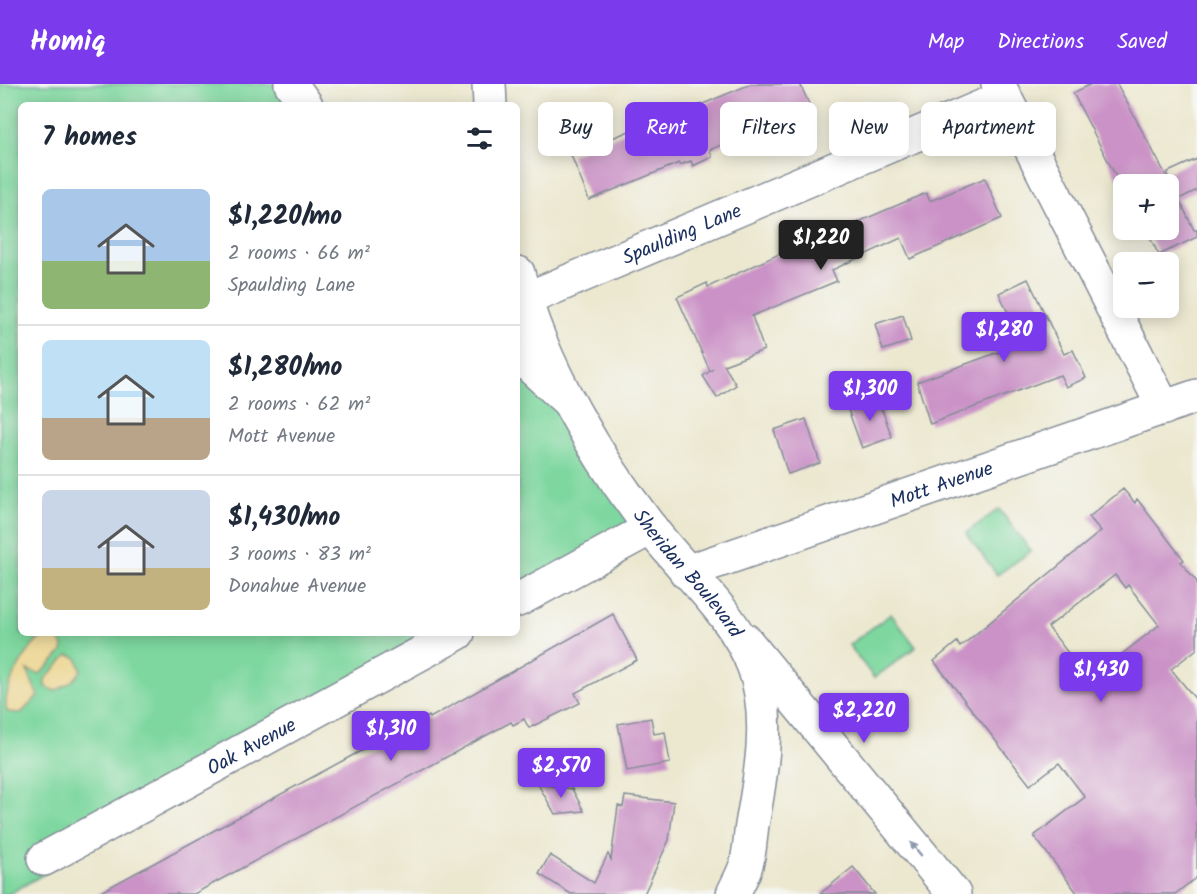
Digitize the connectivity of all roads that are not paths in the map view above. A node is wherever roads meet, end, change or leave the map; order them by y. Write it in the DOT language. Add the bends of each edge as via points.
graph roads {
  1 [pos="291,84"];
  2 [pos="489,84"];
  3 [pos="1002,90"];
  4 [pos="304,102"];
  5 [pos="490,102"];
  6 [pos="521,286"];
  7 [pos="520,357"];
  8 [pos="1197,396"];
  9 [pos="569,402"];
  10 [pos="1164,408"];
  11 [pos="651,528"];
  12 [pos="686,572"];
  13 [pos="520,599"];
  14 [pos="734,627"];
  15 [pos="453,636"];
  16 [pos="44,859"];
  17 [pos="733,894"];
  18 [pos="954,894"];
  1 -- 4 [label="street"];
  2 -- 5 [label="street"];
  3 -- 6 [label="street, Spaulding Lane"];
  3 -- 10 [label="street"];
  6 -- 9 [label="street, Sheridan Boulevard"];
  7 -- 9 [label="street"];
  8 -- 10 [label="street, Mott Avenue"];
  9 -- 11 [label="street, Sheridan Boulevard" via="612,477"];
  10 -- 12 [label="street, Mott Avenue"];
  11 -- 12 [label="street, Sheridan Boulevard"];
  11 -- 13 [label="street"];
  12 -- 14 [label="street, Sheridan Boulevard"];
  14 -- 17 [label="street, Sheridan Boulevard" via="754,667 762,711 760,776 746,865"];
  18 -- 14 [label="street, one-way"];
  15 -- 16 [label="street, Oak Avenue"];
}
